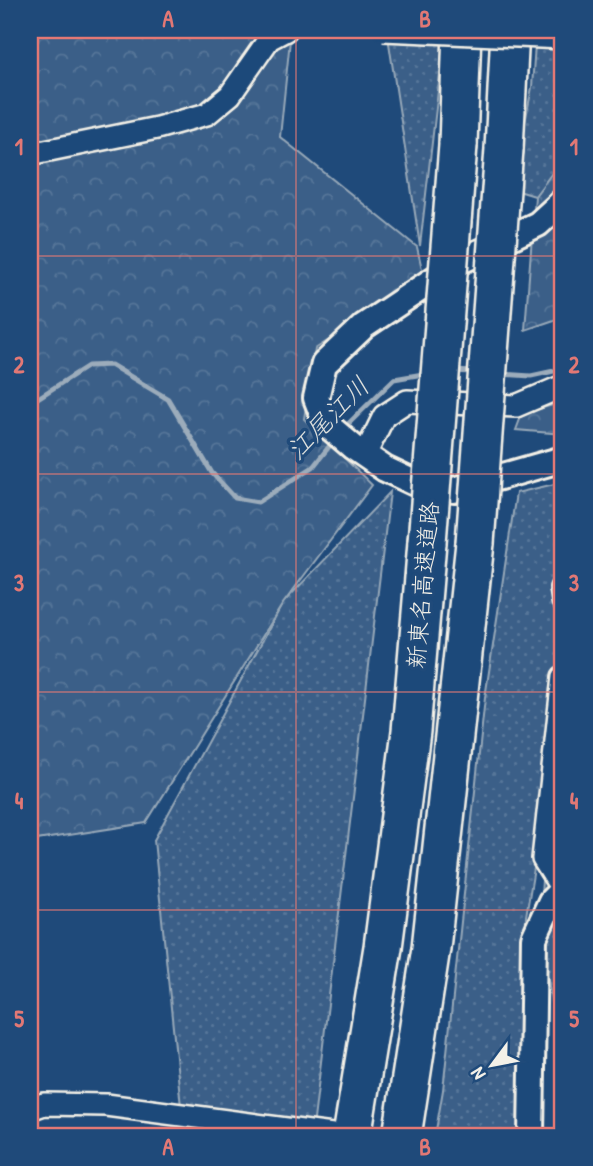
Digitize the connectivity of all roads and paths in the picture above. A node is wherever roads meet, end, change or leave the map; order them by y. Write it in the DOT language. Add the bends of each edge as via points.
graph roads {
  1 [pos="286,30"];
  2 [pos="383,30"];
  3 [pos="462,30"];
  4 [pos="510,30"];
  5 [pos="563,38"];
  6 [pos="30,154"];
  7 [pos="563,201"];
  8 [pos="563,386"];
  9 [pos="365,455"];
  10 [pos="563,459"];
  11 [pos="563,677"];
  12 [pos="563,889"];
  13 [pos="30,1109"];
  14 [pos="340,1136"];
  15 [pos="352,1136"];
  16 [pos="402,1136"];
  17 [pos="531,1136"];
  1 -- 6 [label="street" via="270,39 230,94 207,114"];
  2 -- 5 [label="street, bridge"];
  3 -- 15 [label="highway, 新東名高速道路, bridge" via="458,145 411,731"];
  4 -- 16 [label="highway, 新東名高速道路, bridge" via="475,543 431,948"];
  7 -- 9 [label="street" via="538,224 463,260 364,326 324,364 316,398 326,424"];
  8 -- 9 [label="street" via="516,406 407,401 384,416"];
  9 -- 10 [label="street" via="419,485 454,490"];
  11 -- 12 [label="street" via="543,859"];
  12 -- 17 [label="street" via="551,901 534,938"];
  13 -- 14 [label="street" via="44,1104 106,1105"];
}
